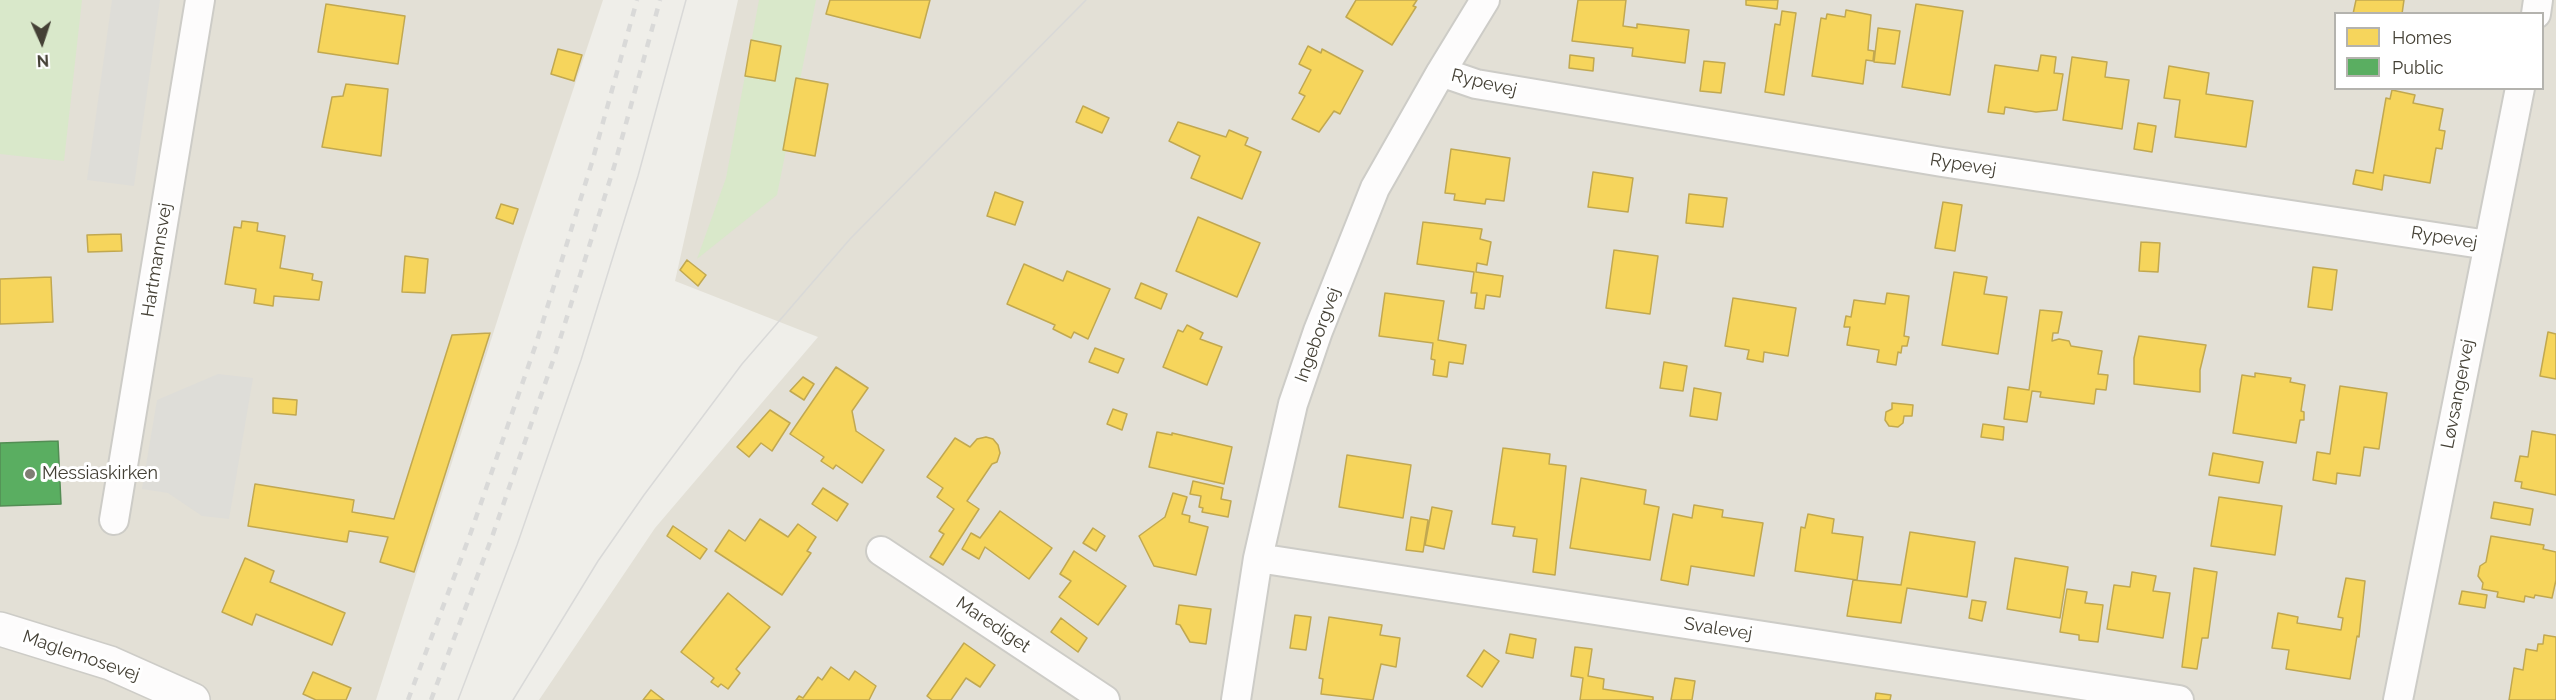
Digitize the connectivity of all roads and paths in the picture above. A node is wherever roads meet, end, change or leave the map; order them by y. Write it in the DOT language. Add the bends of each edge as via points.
graph roads {
  1 [pos="200,0"];
  2 [pos="1485,0"];
  3 [pos="1441,72"];
  4 [pos="2520,90"];
  5 [pos="2488,245"];
  6 [pos="114,520"];
  7 [pos="881,551"];
  8 [pos="1258,558"];
  9 [pos="0,629"];
  10 [pos="193,700"];
  11 [pos="1105,700"];
  12 [pos="1236,700"];
  13 [pos="2179,700"];
  14 [pos="2398,700"];
  1 -- 6 [label="street, Hartmannsvej"];
  2 -- 3 [label="street, Ingeborgvej"];
  3 -- 5 [label="street, Rypevej" via="1476,84 1941,162"];
  3 -- 8 [label="street, Ingeborgvej" via="1375,188 1327,305 1293,404"];
  4 -- 5 [label="street, Løvsangervej"];
  5 -- 14 [label="street, Løvsangervej"];
  7 -- 11 [label="street, Marediget"];
  8 -- 12 [label="street, Ingeborgvej"];
  8 -- 13 [label="street, Svalevej"];
  9 -- 10 [label="street, Maglemosevej" via="110,663"];
}
